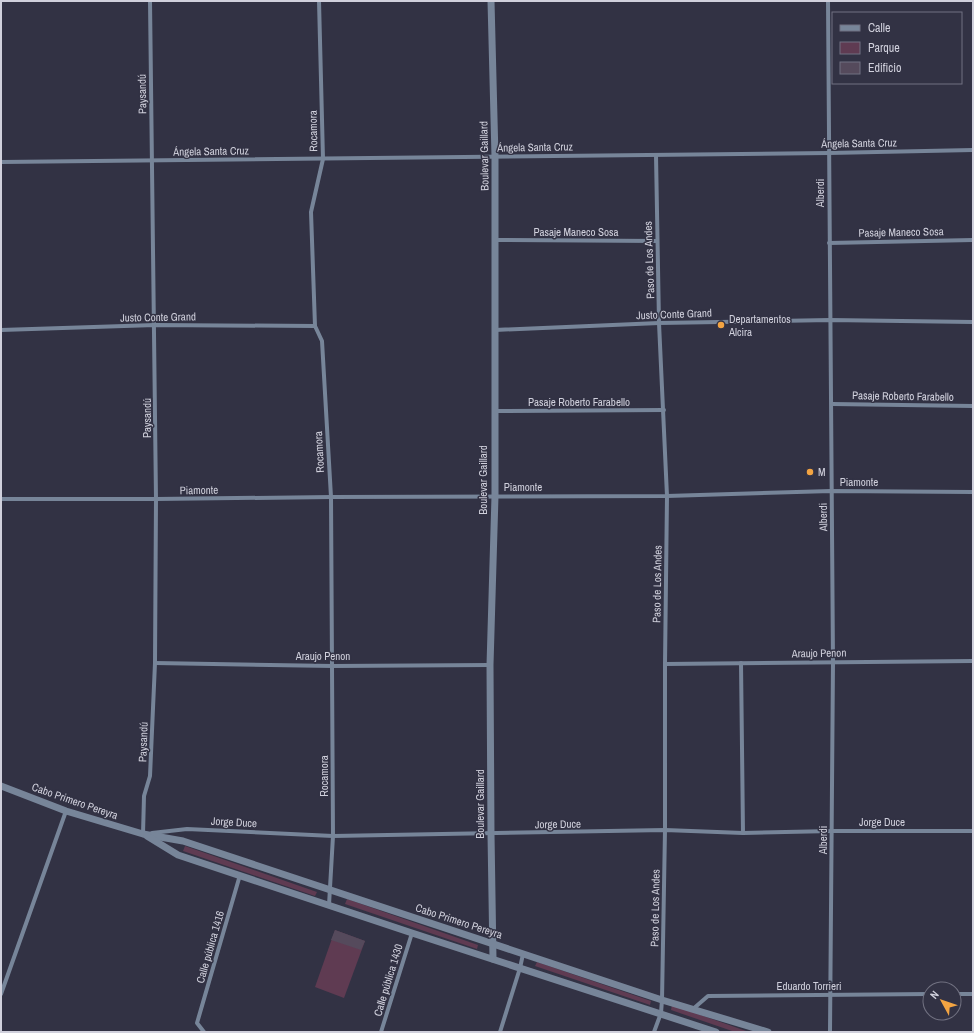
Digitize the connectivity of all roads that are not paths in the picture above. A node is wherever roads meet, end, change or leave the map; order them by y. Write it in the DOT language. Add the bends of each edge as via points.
graph roads {
  1 [pos="150,1"];
  2 [pos="319,1"];
  3 [pos="491,1"];
  4 [pos="828,1"];
  5 [pos="973,150"];
  6 [pos="829,153"];
  7 [pos="656,155"];
  8 [pos="495,157"];
  9 [pos="323,159"];
  10 [pos="152,161"];
  11 [pos="1,162"];
  12 [pos="495,240"];
  13 [pos="973,240"];
  14 [pos="657,241"];
  15 [pos="829,243"];
  16 [pos="830,320"];
  17 [pos="973,322"];
  18 [pos="659,323"];
  19 [pos="155,325"];
  20 [pos="315,326"];
  21 [pos="1,330"];
  22 [pos="495,330"];
  23 [pos="832,404"];
  24 [pos="973,406"];
  25 [pos="664,410"];
  26 [pos="494,411"];
  27 [pos="831,491"];
  28 [pos="973,492"];
  29 [pos="495,496"];
  30 [pos="667,496"];
  31 [pos="331,497"];
  32 [pos="1,499"];
  33 [pos="156,499"];
  34 [pos="973,661"];
  35 [pos="833,662"];
  36 [pos="155,663"];
  37 [pos="742,663"];
  38 [pos="664,664"];
  39 [pos="490,665"];
  40 [pos="333,666"];
  41 [pos="1,786"];
  42 [pos="66,811"];
  43 [pos="666,830"];
  44 [pos="832,831"];
  45 [pos="973,831"];
  46 [pos="743,833"];
  47 [pos="143,834"];
  48 [pos="491,834"];
  49 [pos="333,836"];
  50 [pos="240,875"];
  51 [pos="331,891"];
  52 [pos="329,905"];
  53 [pos="412,933"];
  54 [pos="493,943"];
  55 [pos="523,953"];
  56 [pos="494,959"];
  57 [pos="520,968"];
  58 [pos="1,994"];
  59 [pos="922,994"];
  60 [pos="962,994"];
  61 [pos="973,994"];
  62 [pos="831,995"];
  63 [pos="662,1000"];
  64 [pos="693,1009"];
  65 [pos="661,1013"];
  66 [pos="204,1032"];
  67 [pos="381,1032"];
  68 [pos="500,1032"];
  69 [pos="654,1032"];
  70 [pos="716,1032"];
  71 [pos="768,1032"];
  72 [pos="830,1032"];
  1 -- 10 [label="street, Paysandú"];
  2 -- 9 [label="street, Rocamora"];
  3 -- 8 [label="street, Boulevar Gaillard"];
  4 -- 6 [label="street, Alberdi"];
  5 -- 6 [label="street, Ángela Santa Cruz"];
  6 -- 7 [label="street, Ángela Santa Cruz"];
  6 -- 15 [label="street, Alberdi"];
  7 -- 8 [label="street, Ángela Santa Cruz"];
  7 -- 14 [label="street, Paso de Los Andes"];
  8 -- 9 [label="street, Ángela Santa Cruz"];
  8 -- 12 [label="street, Boulevar Gaillard"];
  9 -- 10 [label="street, Ángela Santa Cruz"];
  9 -- 20 [label="street, Rocamora" via="311,212"];
  10 -- 11 [label="street, Ángela Santa Cruz"];
  10 -- 19 [label="street, Paysandú"];
  12 -- 14 [label="street, Pasaje Maneco Sosa"];
  12 -- 22 [label="street, Boulevar Gaillard"];
  13 -- 15 [label="street, Pasaje Maneco Sosa"];
  14 -- 18 [label="street, Paso de Los Andes"];
  15 -- 16 [label="street, Alberdi"];
  16 -- 17 [label="street, Justo Conte Grand"];
  16 -- 18 [label="street, Justo Conte Grand"];
  16 -- 23 [label="street, Alberdi"];
  18 -- 22 [label="street, Justo Conte Grand"];
  18 -- 25 [label="street, Paso de Los Andes"];
  19 -- 20 [label="street, Justo Conte Grand"];
  19 -- 21 [label="street, Justo Conte Grand"];
  19 -- 33 [label="street, Paysandú"];
  20 -- 31 [label="street, Rocamora" via="322,342"];
  22 -- 26 [label="street, Boulevar Gaillard"];
  23 -- 24 [label="street, Pasaje Roberto Farabello"];
  23 -- 27 [label="street, Alberdi"];
  25 -- 26 [label="street, Pasaje Roberto Farabello"];
  25 -- 30 [label="street, Paso de Los Andes"];
  26 -- 29 [label="street, Boulevar Gaillard"];
  27 -- 28 [label="street, Piamonte"];
  27 -- 30 [label="street, Piamonte"];
  27 -- 35 [label="street, Alberdi"];
  29 -- 30 [label="street, Piamonte"];
  29 -- 31 [label="street, Piamonte"];
  29 -- 39 [label="street, Boulevar Gaillard"];
  30 -- 38 [label="street, Paso de Los Andes"];
  31 -- 33 [label="street, Piamonte"];
  31 -- 40 [label="street, Rocamora"];
  32 -- 33 [label="street, Piamonte"];
  33 -- 36 [label="street, Paysandú"];
  34 -- 35 [label="street, Araujo Penon"];
  35 -- 37 [label="street, Araujo Penon"];
  35 -- 44 [label="street, Alberdi"];
  36 -- 40 [label="street, Araujo Penon"];
  36 -- 47 [label="street, Paysandú" via="150,776 144,796"];
  37 -- 38 [label="street, Araujo Penon"];
  37 -- 46 [label="street"];
  38 -- 43 [label="street, Paso de Los Andes"];
  39 -- 40 [label="street, Araujo Penon"];
  39 -- 48 [label="street, Boulevar Gaillard"];
  40 -- 49 [label="street, Rocamora"];
  41 -- 42 [label="street, Cabo Primero Pereyra"];
  42 -- 47 [label="street, Cabo Primero Pereyra"];
  42 -- 58 [label="street"];
  43 -- 46 [label="street, Jorge Duce"];
  43 -- 48 [label="street, Jorge Duce"];
  43 -- 63 [label="street, Paso de Los Andes"];
  44 -- 45 [label="street, Jorge Duce"];
  44 -- 46 [label="street, Jorge Duce"];
  44 -- 62 [label="street, Alberdi"];
  47 -- 49 [label="street, Jorge Duce" via="187,829"];
  47 -- 50 [label="street, Cabo Primero Pereyra" via="178,855"];
  47 -- 51 [label="street, Cabo Primero Pereyra" via="183,841"];
  48 -- 49 [label="street, Jorge Duce"];
  48 -- 54 [label="street, Boulevar Gaillard"];
  49 -- 51 [label="street, Rocamora"];
  50 -- 52 [label="street, Cabo Primero Pereyra"];
  50 -- 66 [label="street, Calle pública 1416" via="198,1023"];
  51 -- 52 [label="street, Rocamora"];
  51 -- 54 [label="street, Cabo Primero Pereyra"];
  52 -- 53 [label="street, Cabo Primero Pereyra"];
  53 -- 56 [label="street, Cabo Primero Pereyra"];
  53 -- 67 [label="street, Calle pública 1430"];
  54 -- 55 [label="street, Cabo Primero Pereyra"];
  54 -- 56 [label="street, Boulevar Gaillard"];
  55 -- 57 [label="street"];
  55 -- 63 [label="street, Cabo Primero Pereyra"];
  56 -- 57 [label="street, Cabo Primero Pereyra"];
  57 -- 65 [label="street, Cabo Primero Pereyra"];
  57 -- 68 [label="street"];
  59 -- 62 [label="street, Eduardo Torrieri"];
  60 -- 61 [label="street"];
  62 -- 64 [label="street, Eduardo Torrieri" via="708,996"];
  62 -- 72 [label="street, Alberdi"];
  63 -- 64 [label="street, Cabo Primero Pereyra"];
  63 -- 65 [label="street, Paso de Los Andes"];
  64 -- 71 [label="street, Cabo Primero Pereyra"];
  65 -- 69 [label="street, Paso de Los Andes"];
  65 -- 70 [label="street, Cabo Primero Pereyra"];
}
